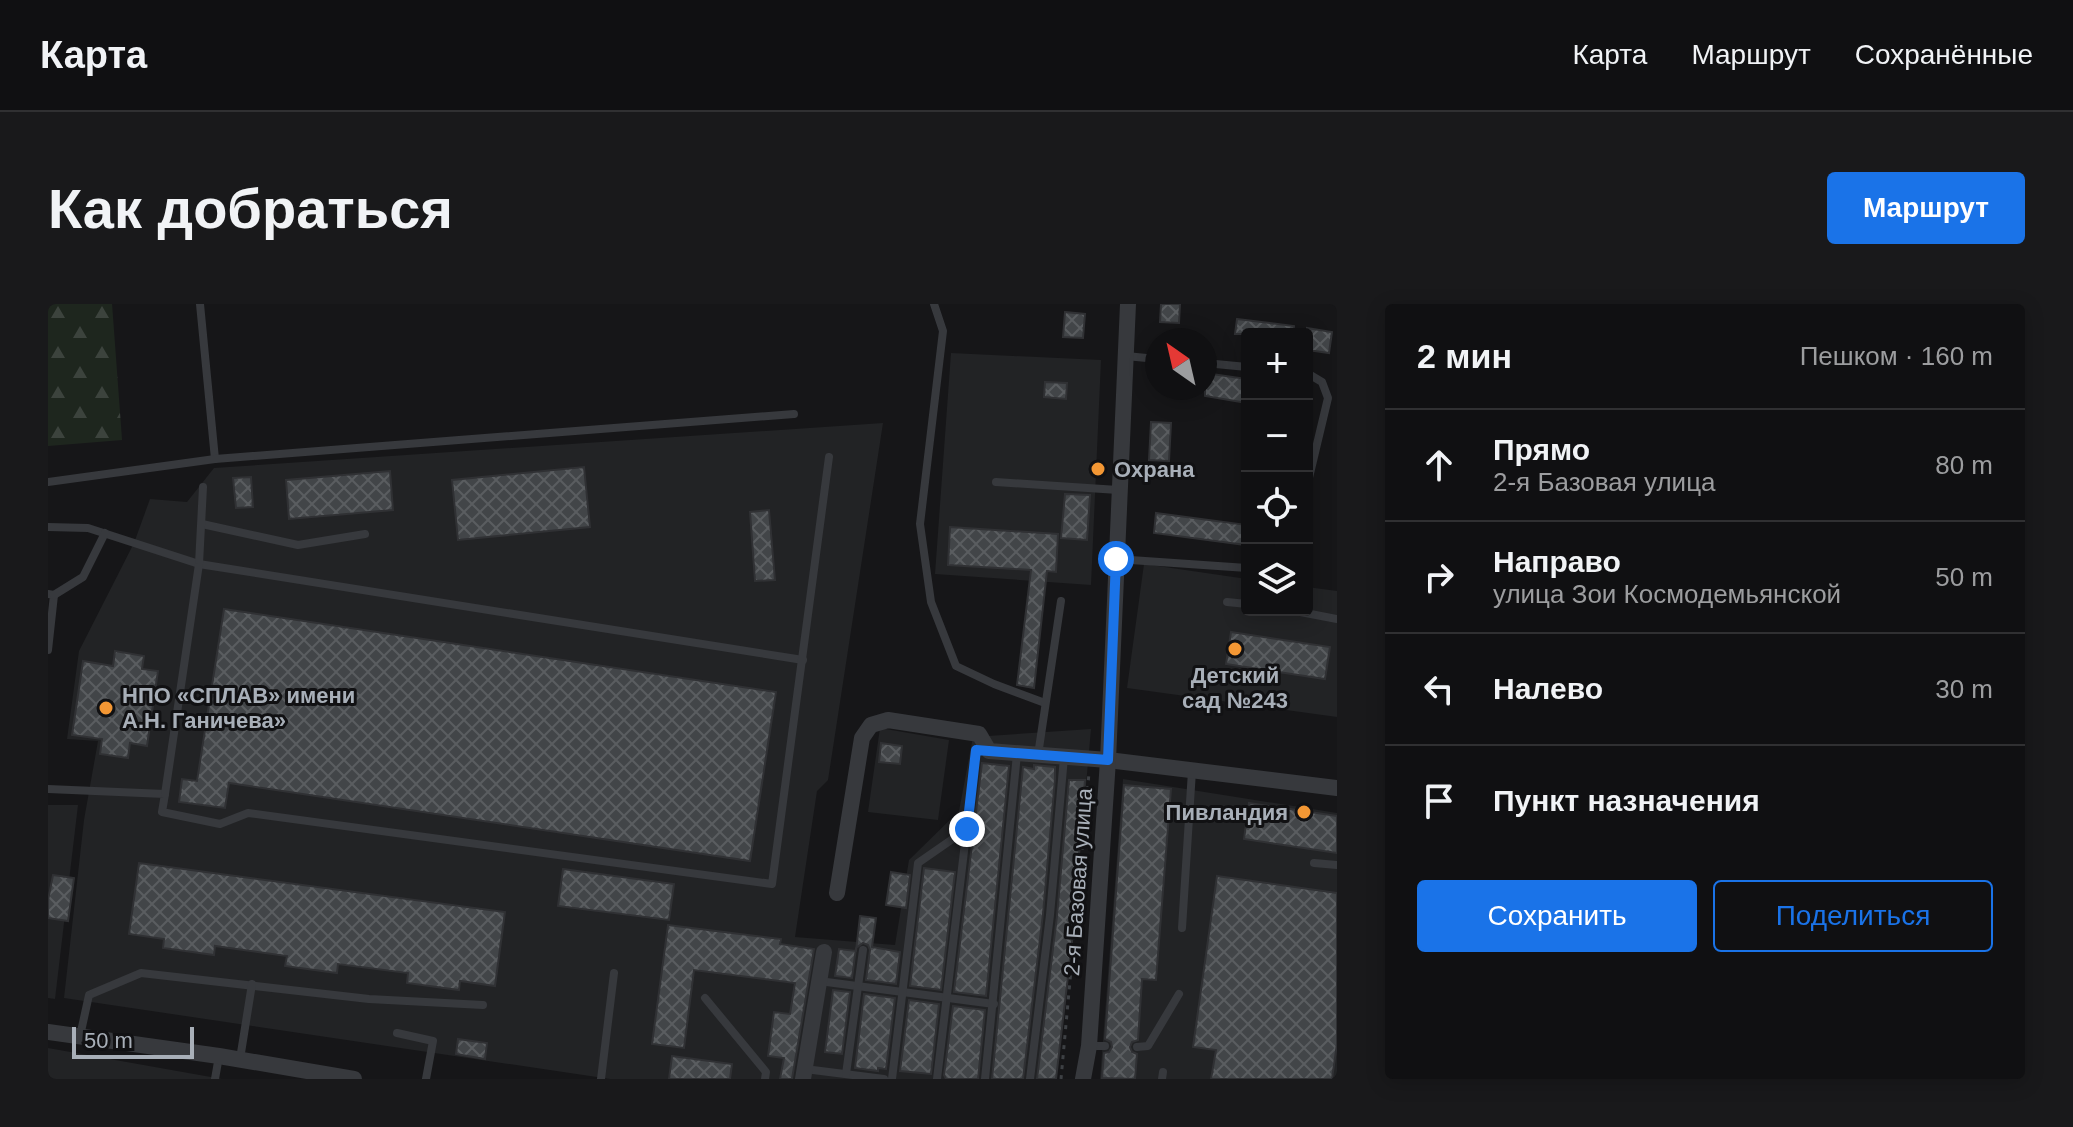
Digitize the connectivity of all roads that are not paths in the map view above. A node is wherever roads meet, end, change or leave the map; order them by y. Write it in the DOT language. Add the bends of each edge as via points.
graph roads {
  1 [pos="200,304"];
  2 [pos="934,304"];
  3 [pos="1128,304"];
  4 [pos="1125,356"];
  5 [pos="1145,358"];
  6 [pos="1217,364"];
  7 [pos="1241,366"];
  8 [pos="1313,377"];
  9 [pos="794,414"];
  10 [pos="829,457"];
  11 [pos="215,459"];
  12 [pos="1310,472"];
  13 [pos="48,482"];
  14 [pos="996,482"];
  15 [pos="203,487"];
  16 [pos="1118,490"];
  17 [pos="202,524"];
  18 [pos="48,527"];
  19 [pos="105,533"];
  20 [pos="365,534"];
  21 [pos="1116,559"];
  22 [pos="199,564"];
  23 [pos="1241,568"];
  24 [pos="51,594"];
  25 [pos="1061,601"];
  26 [pos="1227,602"];
  27 [pos="1241,603"];
  28 [pos="1313,614"];
  29 [pos="1337,619"];
  30 [pos="48,650"];
  31 [pos="803,660"];
  32 [pos="1045,703"];
  33 [pos="989,751"];
  34 [pos="1017,753"];
  35 [pos="1038,755"];
  36 [pos="1064,757"];
  37 [pos="1108,760"];
  38 [pos="1192,771"];
  39 [pos="1337,788"];
  40 [pos="48,789"];
  41 [pos="165,794"];
  42 [pos="967,829"];
  43 [pos="1314,863"];
  44 [pos="1337,865"];
  45 [pos="837,893"];
  46 [pos="1182,928"];
  47 [pos="863,950"];
  48 [pos="824,952"];
  49 [pos="614,973"];
  50 [pos="819,981"];
  51 [pos="252,984"];
  52 [pos="858,987"];
  53 [pos="904,993"];
  54 [pos="1179,994"];
  55 [pos="705,998"];
  56 [pos="946,998"];
  57 [pos="994,1004"];
  58 [pos="483,1005"];
  59 [pos="48,1032"];
  60 [pos="397,1033"];
  61 [pos="79,1037"];
  62 [pos="1137,1047"];
  63 [pos="219,1056"];
  64 [pos="240,1059"];
  65 [pos="804,1074"];
  66 [pos="846,1074"];
  67 [pos="215,1079"];
  68 [pos="354,1079"];
  69 [pos="426,1079"];
  70 [pos="601,1079"];
  71 [pos="765,1079"];
  72 [pos="884,1079"];
  73 [pos="892,1079"];
  74 [pos="937,1079"];
  75 [pos="985,1079"];
  76 [pos="1030,1079"];
  77 [pos="1083,1079"];
  1 -- 11 [label="lane"];
  2 -- 32 [label="lane" via="943,331 920,524 931,602 956,666"];
  3 -- 4 [label="street, 2-я Базовая улица"];
  4 -- 5 [label="lane"];
  4 -- 16 [label="street, 2-я Базовая улица"];
  6 -- 7 [label="lane"];
  8 -- 12 [label="lane" via="1322,382 1328,398"];
  9 -- 11 [label="lane"];
  10 -- 31 [label="lane"];
  11 -- 13 [label="lane"];
  14 -- 16 [label="lane"];
  15 -- 17 [label="lane"];
  16 -- 21 [label="street, 2-я Базовая улица"];
  17 -- 20 [label="lane" via="298,545"];
  17 -- 22 [label="lane"];
  18 -- 19 [label="lane"];
  19 -- 22 [label="lane"];
  19 -- 24 [label="lane" via="83,577"];
  21 -- 23 [label="lane"];
  21 -- 37 [label="street, 2-я Базовая улица"];
  22 -- 31 [label="lane"];
  22 -- 41 [label="lane"];
  24 -- 30 [label="lane"];
  25 -- 32 [label="lane"];
  26 -- 27 [label="lane"];
  28 -- 29 [label="lane"];
  31 -- 41 [label="lane" via="772,884 248,813 220,824 162,812"];
  32 -- 35 [label="lane"];
  33 -- 34 [label="street"];
  33 -- 42 [label="lane" via="976,750"];
  33 -- 45 [label="street" via="979,734 888,720 871,725 862,738"];
  34 -- 35 [label="street"];
  34 -- 57 [label="lane"];
  35 -- 36 [label="street"];
  36 -- 37 [label="street"];
  36 -- 76 [label="lane"];
  37 -- 38 [label="street"];
  37 -- 77 [label="street, 2-я Базовая улица" via="1097,1046"];
  38 -- 39 [label="street"];
  38 -- 46 [label="lane"];
  40 -- 41 [label="lane"];
  42 -- 53 [label="lane" via="918,863"];
  42 -- 56 [label="lane"];
  43 -- 44 [label="lane"];
  47 -- 52 [label="lane"];
  48 -- 50 [label="street"];
  49 -- 70 [label="lane"];
  50 -- 52 [label="lane"];
  50 -- 65 [label="street"];
  51 -- 58 [label="lane" via="369,999"];
  51 -- 61 [label="lane" via="141,973 89,995"];
  51 -- 64 [label="lane"];
  52 -- 53 [label="lane"];
  52 -- 66 [label="lane"];
  53 -- 56 [label="lane"];
  53 -- 73 [label="lane"];
  54 -- 62 [label="lane" via="1148,1046"];
  55 -- 71 [label="lane" via="766,1072"];
  56 -- 57 [label="lane"];
  56 -- 74 [label="lane"];
  57 -- 75 [label="lane"];
  59 -- 61 [label="street"];
  60 -- 69 [label="lane" via="433,1041"];
  61 -- 63 [label="street"];
  63 -- 64 [label="street"];
  63 -- 67 [label="lane"];
  64 -- 68 [label="street"];
  65 -- 66 [label="lane"];
  66 -- 72 [label="lane"];
}
